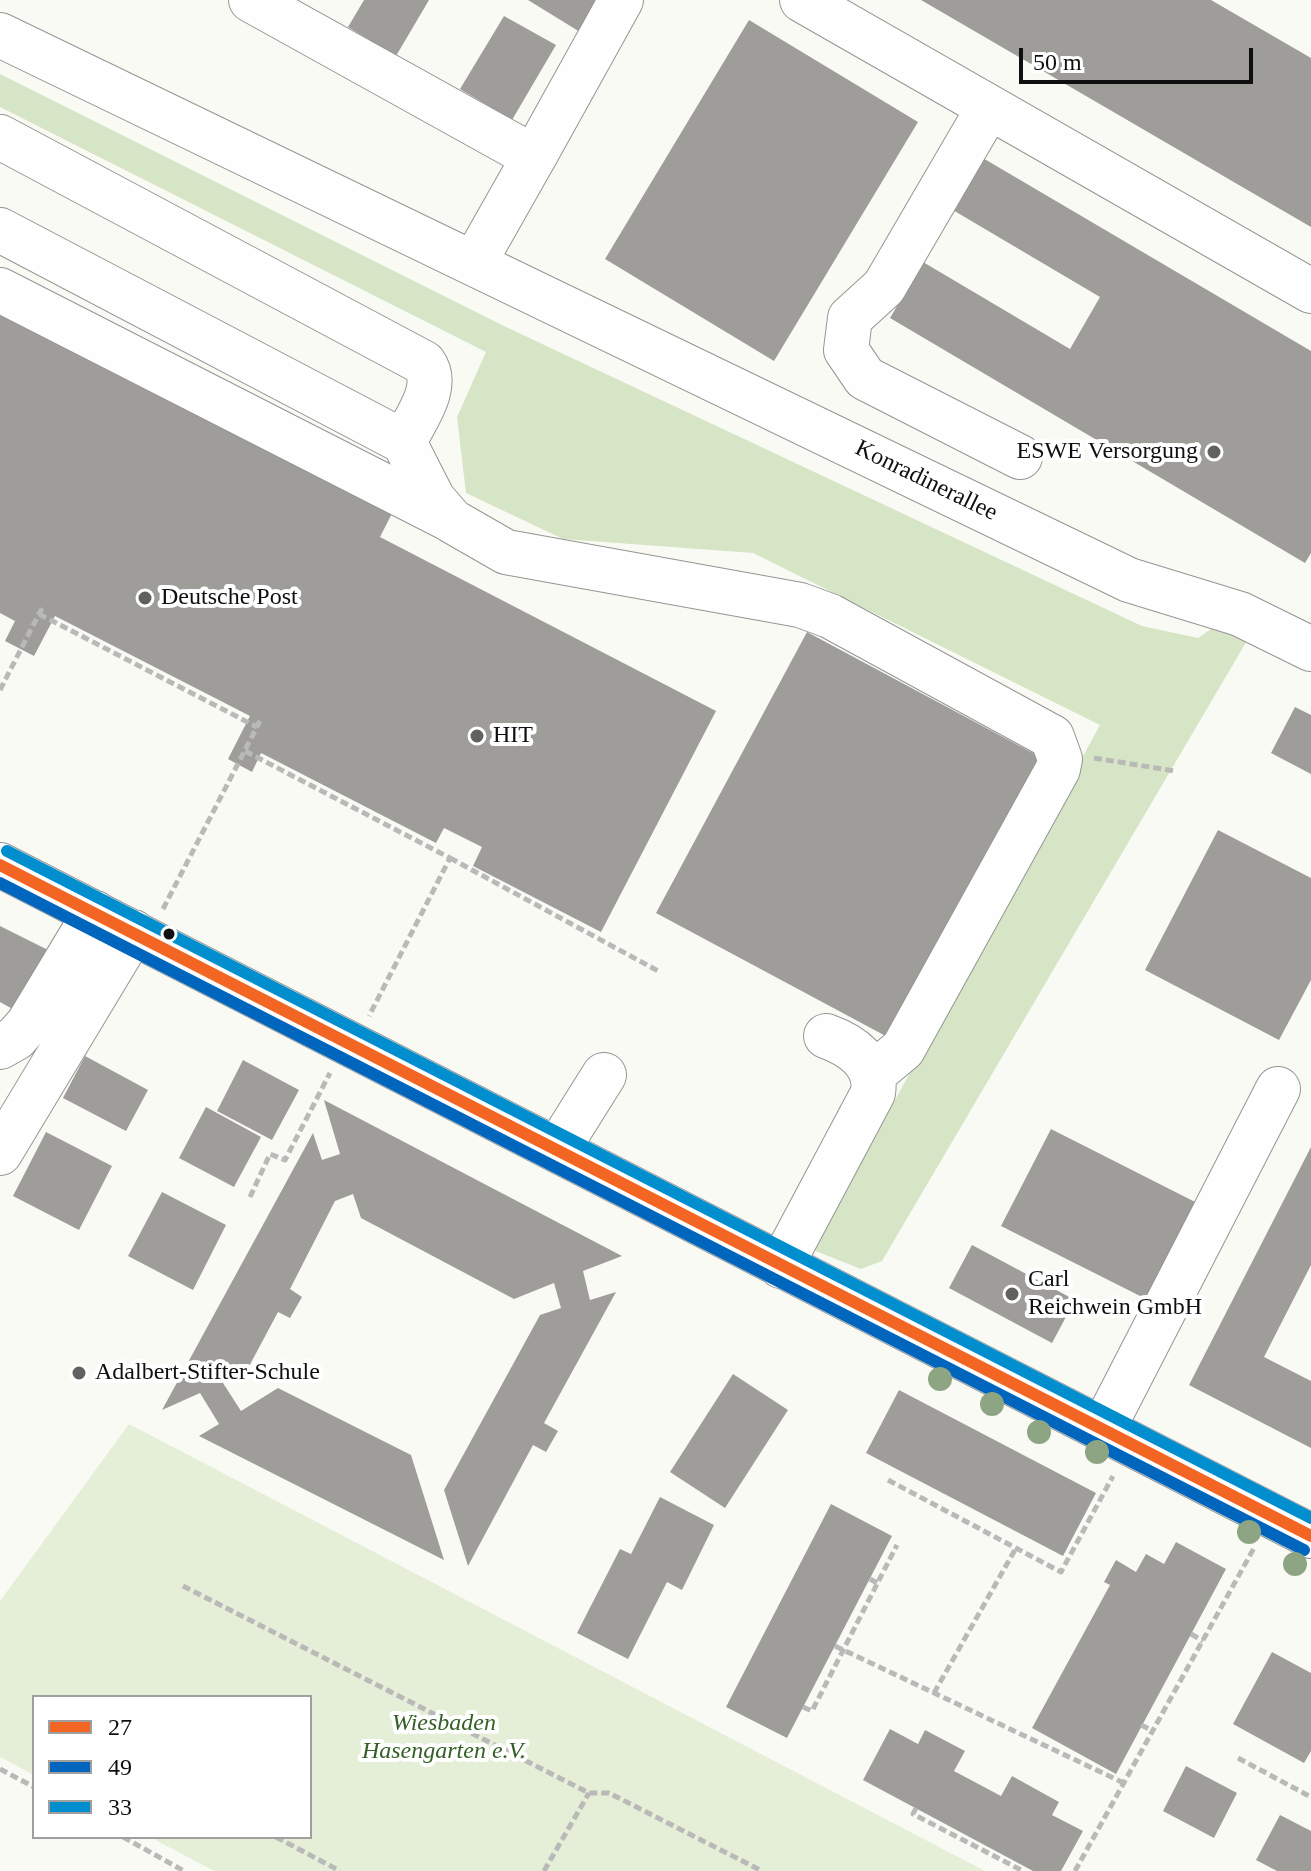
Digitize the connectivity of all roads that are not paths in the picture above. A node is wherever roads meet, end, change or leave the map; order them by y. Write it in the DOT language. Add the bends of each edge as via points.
graph roads {
  1 [pos="251,0"];
  2 [pos="621,0"];
  3 [pos="802,0"];
  4 [pos="0,35"];
  5 [pos="989,107"];
  6 [pos="0,137"];
  7 [pos="534,157"];
  8 [pos="0,230"];
  9 [pos="474,263"];
  10 [pos="0,290"];
  11 [pos="1311,291"];
  12 [pos="404,442"];
  13 [pos="1020,457"];
  14 [pos="452,521"];
  15 [pos="1311,649"];
  16 [pos="0,865"];
  17 [pos="95,913"];
  18 [pos="140,936"];
  19 [pos="826,1036"];
  20 [pos="0,1047"];
  21 [pos="873,1074"];
  22 [pos="604,1075"];
  23 [pos="1278,1089"];
  24 [pos="557,1150"];
  25 [pos="0,1153"];
  26 [pos="781,1266"];
  27 [pos="1117,1436"];
  28 [pos="1311,1536"];
  1 -- 7 [label="street"];
  2 -- 7 [label="street"];
  3 -- 5 [label="street"];
  4 -- 9 [label="street, Konradinerallee"];
  5 -- 11 [label="street"];
  5 -- 13 [label="street" via="884,287 850,318 846,350 865,378"];
  6 -- 12 [label="street" via="424,363 431,386"];
  7 -- 9 [label="street"];
  8 -- 12 [label="street"];
  9 -- 15 [label="street, Konradinerallee" via="1129,580 1240,614"];
  10 -- 14 [label="street"];
  12 -- 14 [label="street" via="433,499"];
  14 -- 21 [label="street" via="506,552 532,559 800,605 830,616 1052,737 1058,769 903,1049"];
  16 -- 17 [label="street"];
  17 -- 18 [label="street"];
  17 -- 20 [label="street" via="28,1024"];
  18 -- 24 [label="street"];
  18 -- 25 [label="street"];
  19 -- 21 [label="street" via="859,1054"];
  21 -- 26 [label="street" via="870,1101"];
  22 -- 24 [label="street"];
  23 -- 27 [label="street"];
  24 -- 26 [label="street"];
  26 -- 27 [label="street"];
  27 -- 28 [label="street"];
}
